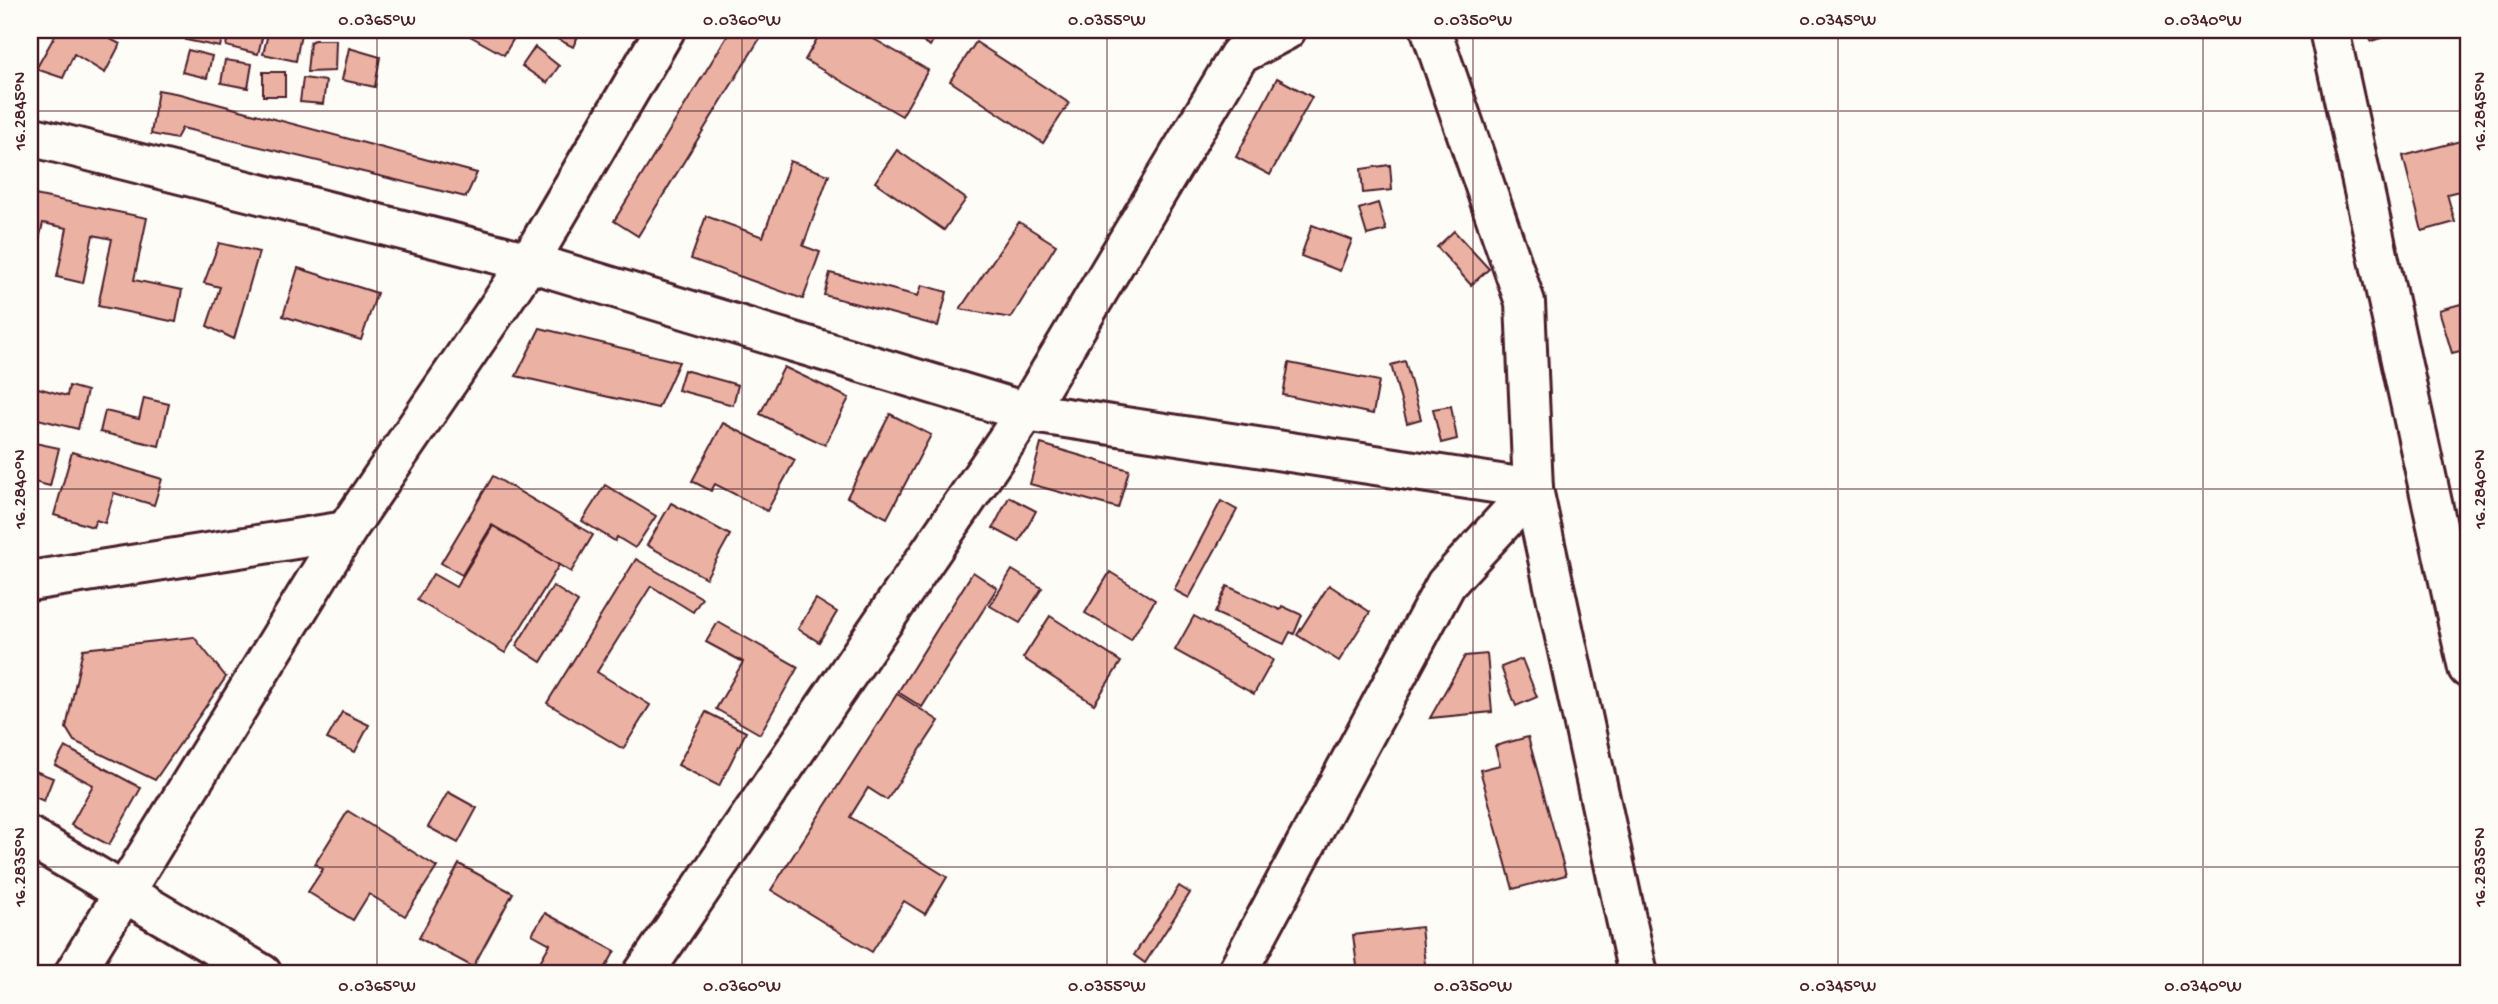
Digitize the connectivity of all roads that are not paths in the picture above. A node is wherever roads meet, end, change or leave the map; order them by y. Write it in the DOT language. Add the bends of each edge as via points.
graph roads {
  1 [pos="665,30"];
  2 [pos="1286,30"];
  3 [pos="1431,30"];
  4 [pos="2329,30"];
  5 [pos="30,136"];
  6 [pos="530,262"];
  7 [pos="1026,412"];
  8 [pos="1532,489"];
  9 [pos="346,531"];
  10 [pos="30,581"];
  11 [pos="2468,668"];
  12 [pos="30,837"];
  13 [pos="125,892"];
  14 [pos="74,974"];
  15 [pos="262,974"];
  16 [pos="643,974"];
  17 [pos="1236,974"];
  18 [pos="1638,974"];
  1 -- 6 [label="street"];
  2 -- 7 [label="street" via="1239,55"];
  3 -- 8 [label="street" via="1525,302"];
  4 -- 11 [label="street"];
  5 -- 6 [label="street"];
  6 -- 7 [label="street"];
  6 -- 9 [label="street"];
  7 -- 8 [label="street"];
  7 -- 16 [label="street"];
  8 -- 17 [label="street" via="1446,584"];
  8 -- 18 [label="street"];
  9 -- 10 [label="street"];
  9 -- 13 [label="street"];
  12 -- 13 [label="street"];
  13 -- 14 [label="street"];
  13 -- 15 [label="street"];
}
